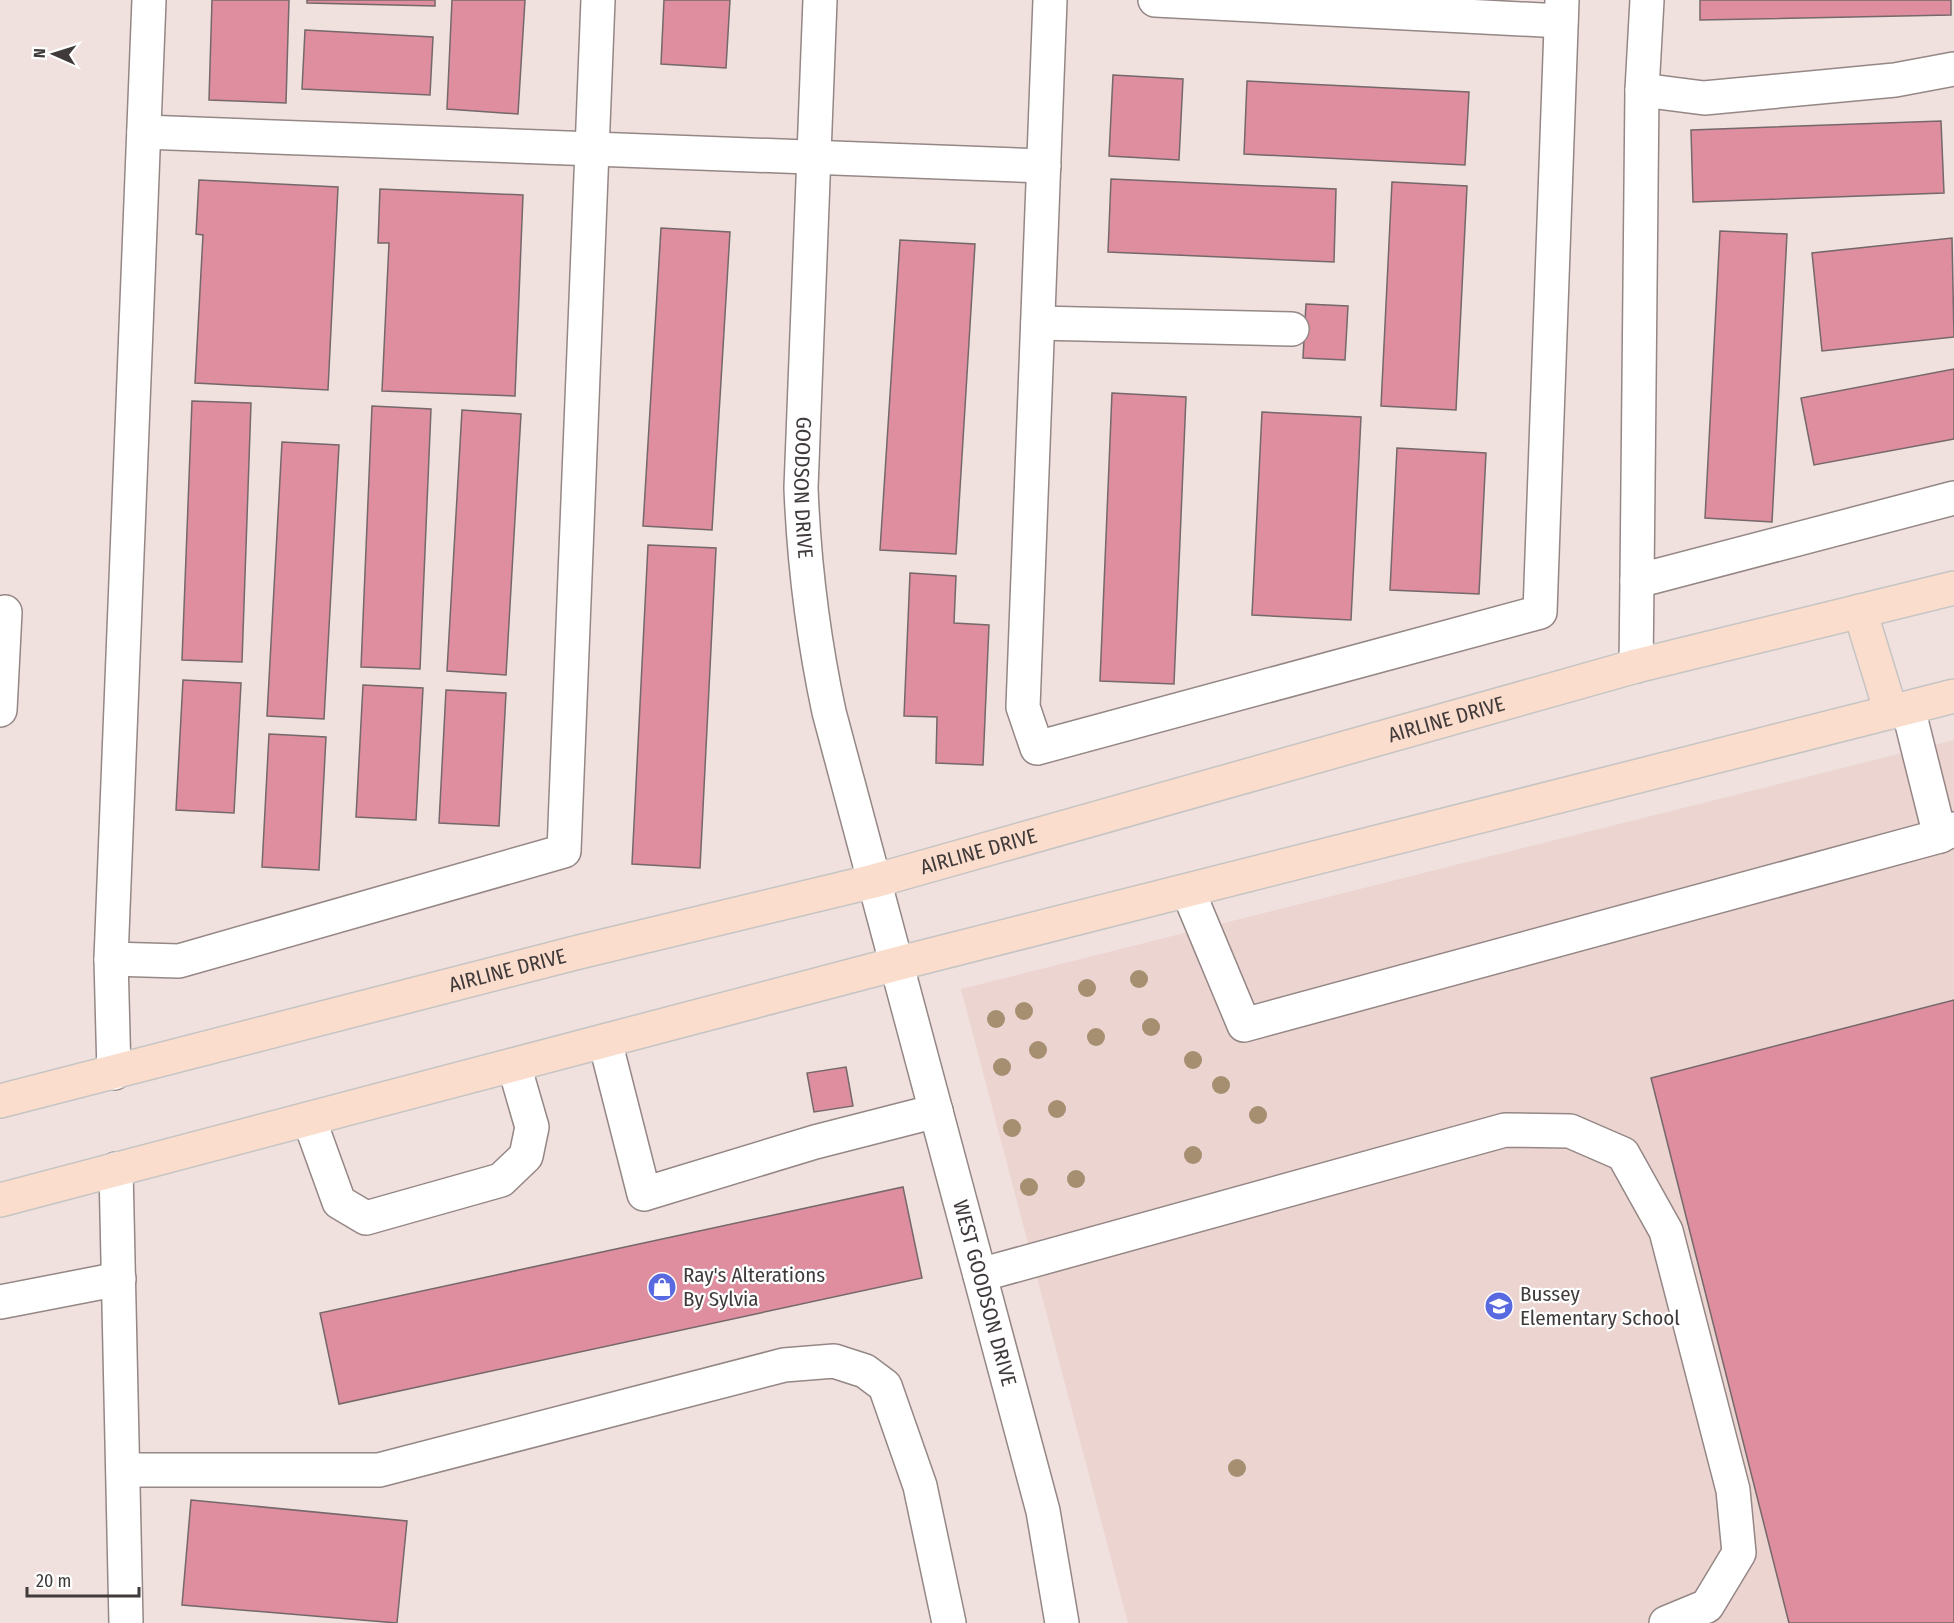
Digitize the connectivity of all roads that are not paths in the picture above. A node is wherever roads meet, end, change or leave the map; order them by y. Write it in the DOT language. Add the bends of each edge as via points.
graph roads {
  1 [pos="149,0"];
  2 [pos="598,0"];
  3 [pos="820,0"];
  4 [pos="1050,0"];
  5 [pos="1155,0"];
  6 [pos="1647,0"];
  7 [pos="1562,10"];
  8 [pos="1954,69"];
  9 [pos="1642,90"];
  10 [pos="144,132"];
  11 [pos="592,149"];
  12 [pos="814,158"];
  13 [pos="1044,166"];
  14 [pos="1038,323"];
  15 [pos="1292,329"];
  16 [pos="1954,498"];
  17 [pos="1637,581"];
  18 [pos="1954,588"];
  19 [pos="1860,611"];
  20 [pos="5,612"];
  21 [pos="1636,666"];
  22 [pos="1954,696"];
  23 [pos="0,710"];
  24 [pos="1899,710"];
  25 [pos="1947,832"];
  26 [pos="874,881"];
  27 [pos="1188,891"];
  28 [pos="111,959"];
  29 [pos="896,964"];
  30 [pos="605,1041"];
  31 [pos="514,1065"];
  32 [pos="114,1073"];
  33 [pos="0,1101"];
  34 [pos="936,1111"];
  35 [pos="309,1119"];
  36 [pos="116,1169"];
  37 [pos="0,1200"];
  38 [pos="980,1275"];
  39 [pos="119,1279"];
  40 [pos="0,1302"];
  41 [pos="123,1470"];
  42 [pos="126,1623"];
  43 [pos="949,1623"];
  44 [pos="1062,1623"];
  45 [pos="1666,1623"];
  1 -- 10 [label="street"];
  2 -- 11 [label="street"];
  3 -- 12 [label="street, GOODSON DRIVE"];
  4 -- 13 [label="street"];
  5 -- 7 [label="street"];
  6 -- 9 [label="street"];
  7 -- 14 [label="street" via="1540,612 1037,748 1023,707"];
  8 -- 9 [label="street" via="1895,80 1704,98"];
  9 -- 17 [label="street"];
  10 -- 11 [label="street"];
  10 -- 28 [label="street"];
  11 -- 12 [label="street"];
  11 -- 28 [label="street" via="564,852 179,961"];
  12 -- 13 [label="street"];
  12 -- 26 [label="street, GOODSON DRIVE" via="801,488 804,565 829,712"];
  13 -- 14 [label="street"];
  14 -- 15 [label="street"];
  16 -- 17 [label="street"];
  17 -- 21 [label="street"];
  18 -- 19 [label="main road, AIRLINE DRIVE"];
  19 -- 21 [label="main road, AIRLINE DRIVE"];
  19 -- 24 [label="main road"];
  20 -- 23 [label="street"];
  21 -- 26 [label="main road, AIRLINE DRIVE"];
  22 -- 24 [label="main road"];
  24 -- 25 [label="street"];
  24 -- 27 [label="main road"];
  25 -- 27 [label="street" via="1244,1025"];
  26 -- 29 [label="street, GOODSON DRIVE"];
  26 -- 32 [label="main road, AIRLINE DRIVE" via="579,952"];
  27 -- 29 [label="main road"];
  28 -- 32 [label="street"];
  29 -- 30 [label="main road"];
  29 -- 34 [label="street, WEST GOODSON DRIVE"];
  30 -- 31 [label="main road"];
  30 -- 34 [label="street" via="644,1194 815,1142"];
  31 -- 35 [label="main road"];
  31 -- 35 [label="street" via="532,1127 526,1156 501,1180 366,1218 339,1202"];
  32 -- 33 [label="main road, AIRLINE DRIVE"];
  34 -- 38 [label="street, WEST GOODSON DRIVE"];
  35 -- 36 [label="main road"];
  36 -- 37 [label="main road"];
  36 -- 39 [label="street"];
  38 -- 44 [label="street, WEST GOODSON DRIVE" via="1042,1511"];
  38 -- 45 [label="street" via="1505,1130 1570,1131 1623,1154 1666,1231 1733,1490 1738,1543 1739,1554 1707,1606"];
  39 -- 40 [label="street"];
  39 -- 41 [label="street"];
  41 -- 42 [label="street"];
  41 -- 43 [label="street" via="379,1470 784,1365 834,1361 865,1371 885,1386 920,1486"];
}
